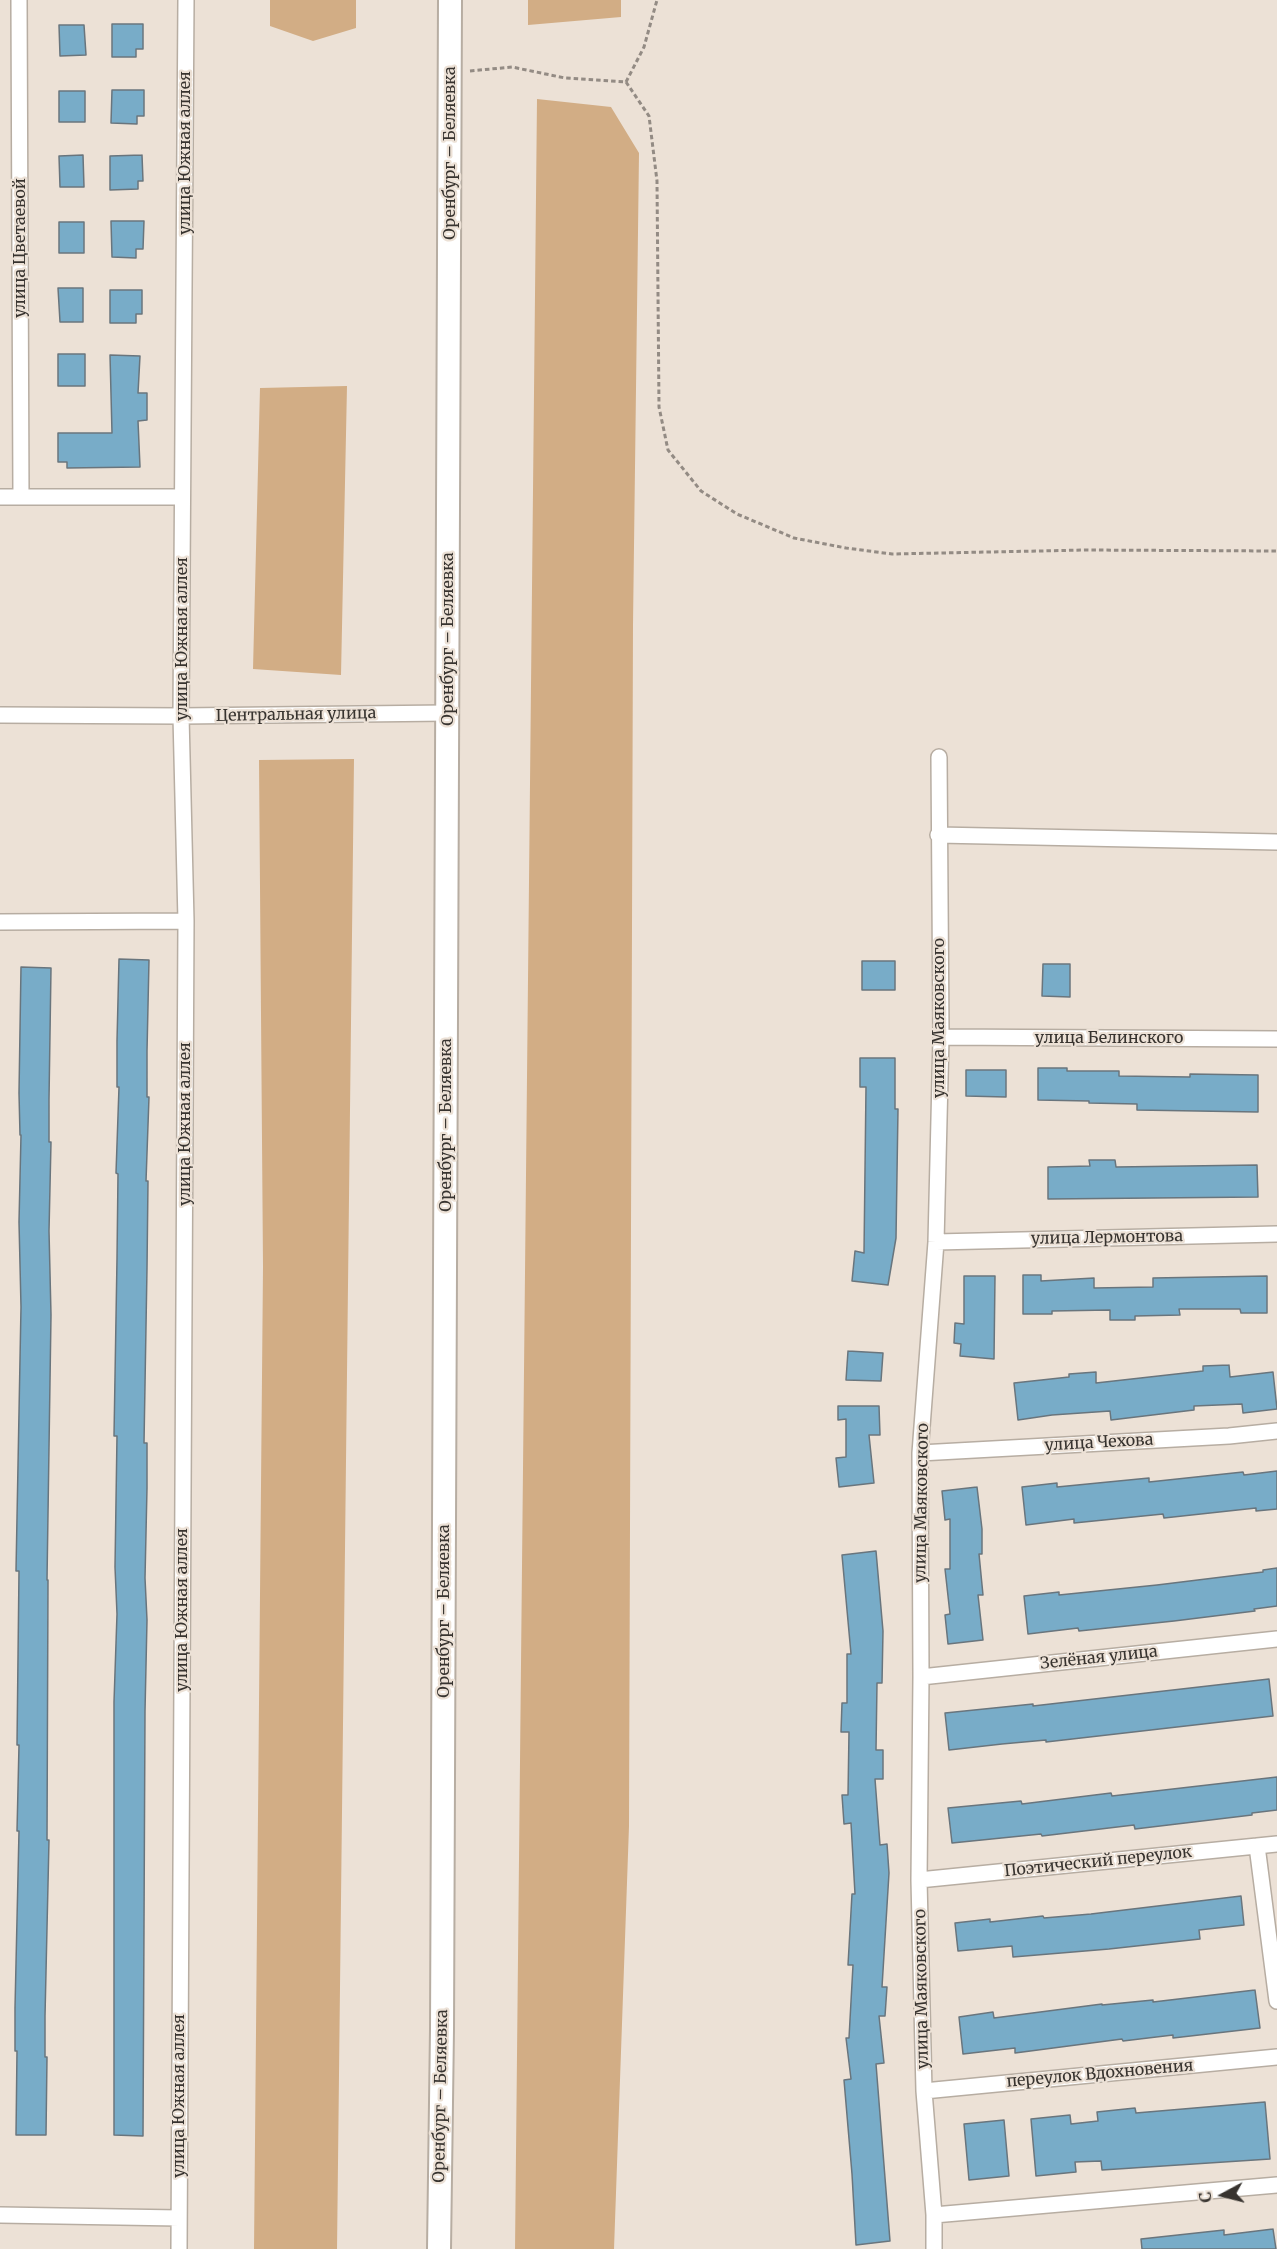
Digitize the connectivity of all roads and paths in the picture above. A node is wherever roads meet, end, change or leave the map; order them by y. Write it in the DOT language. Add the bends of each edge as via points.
graph roads {
  1 [pos="19,0"];
  2 [pos="186,0"];
  3 [pos="450,0"];
  4 [pos="657,0"];
  5 [pos="450,71"];
  6 [pos="626,82"];
  7 [pos="0,497"];
  8 [pos="21,497"];
  9 [pos="182,497"];
  10 [pos="1277,551"];
  11 [pos="447,713"];
  12 [pos="0,715"];
  13 [pos="181,716"];
  14 [pos="939,757"];
  15 [pos="938,835"];
  16 [pos="1277,842"];
  17 [pos="186,921"];
  18 [pos="0,922"];
  19 [pos="941,1037"];
  20 [pos="1277,1039"];
  21 [pos="1277,1234"];
  22 [pos="936,1242"];
  23 [pos="1277,1431"];
  24 [pos="920,1453"];
  25 [pos="1277,1639"];
  26 [pos="921,1677"];
  27 [pos="1277,1844"];
  28 [pos="1257,1846"];
  29 [pos="919,1880"];
  30 [pos="1277,2001"];
  31 [pos="1277,2057"];
  32 [pos="924,2091"];
  33 [pos="1277,2185"];
  34 [pos="0,2215"];
  35 [pos="934,2215"];
  36 [pos="179,2218"];
  37 [pos="179,2249"];
  38 [pos="439,2249"];
  39 [pos="934,2249"];
  1 -- 8 [label="street, улица Цветаевой"];
  2 -- 9 [label="street, улица Южная аллея"];
  3 -- 5 [label="main road, Оренбург – Беляевка"];
  4 -- 6 [label="path" via="644,47"];
  5 -- 6 [label="path" via="512,67 565,78"];
  5 -- 11 [label="main road, Оренбург – Беляевка"];
  6 -- 10 [label="path" via="649,116 657,181 659,407 668,450 701,491 737,514 794,538 892,554"];
  7 -- 8 [label="street"];
  8 -- 9 [label="street"];
  9 -- 13 [label="street, улица Южная аллея"];
  11 -- 13 [label="street, Центральная улица"];
  11 -- 38 [label="main road, Оренбург – Беляевка"];
  12 -- 13 [label="street, Центральная улица"];
  13 -- 17 [label="street, улица Южная аллея"];
  14 -- 15 [label="street, улица Маяковского"];
  15 -- 16 [label="street"];
  15 -- 19 [label="street, улица Маяковского"];
  17 -- 18 [label="street"];
  17 -- 36 [label="street, улица Южная аллея"];
  19 -- 20 [label="street, улица Белинского"];
  19 -- 22 [label="street, улица Маяковского"];
  21 -- 22 [label="street, улица Лермонтова"];
  22 -- 24 [label="street, улица Маяковского"];
  23 -- 24 [label="street, улица Чехова"];
  24 -- 26 [label="street, улица Маяковского"];
  25 -- 26 [label="street, Зелёная улица"];
  26 -- 29 [label="street, улица Маяковского"];
  27 -- 28 [label="street, Поэтический переулок"];
  28 -- 29 [label="street, Поэтический переулок"];
  28 -- 30 [label="street"];
  29 -- 32 [label="street, улица Маяковского"];
  31 -- 32 [label="street, переулок Вдохновения"];
  32 -- 35 [label="street, улица Маяковского"];
  33 -- 35 [label="street"];
  34 -- 36 [label="street"];
  35 -- 39 [label="street, улица Маяковского"];
  36 -- 37 [label="street, улица Южная аллея"];
}
